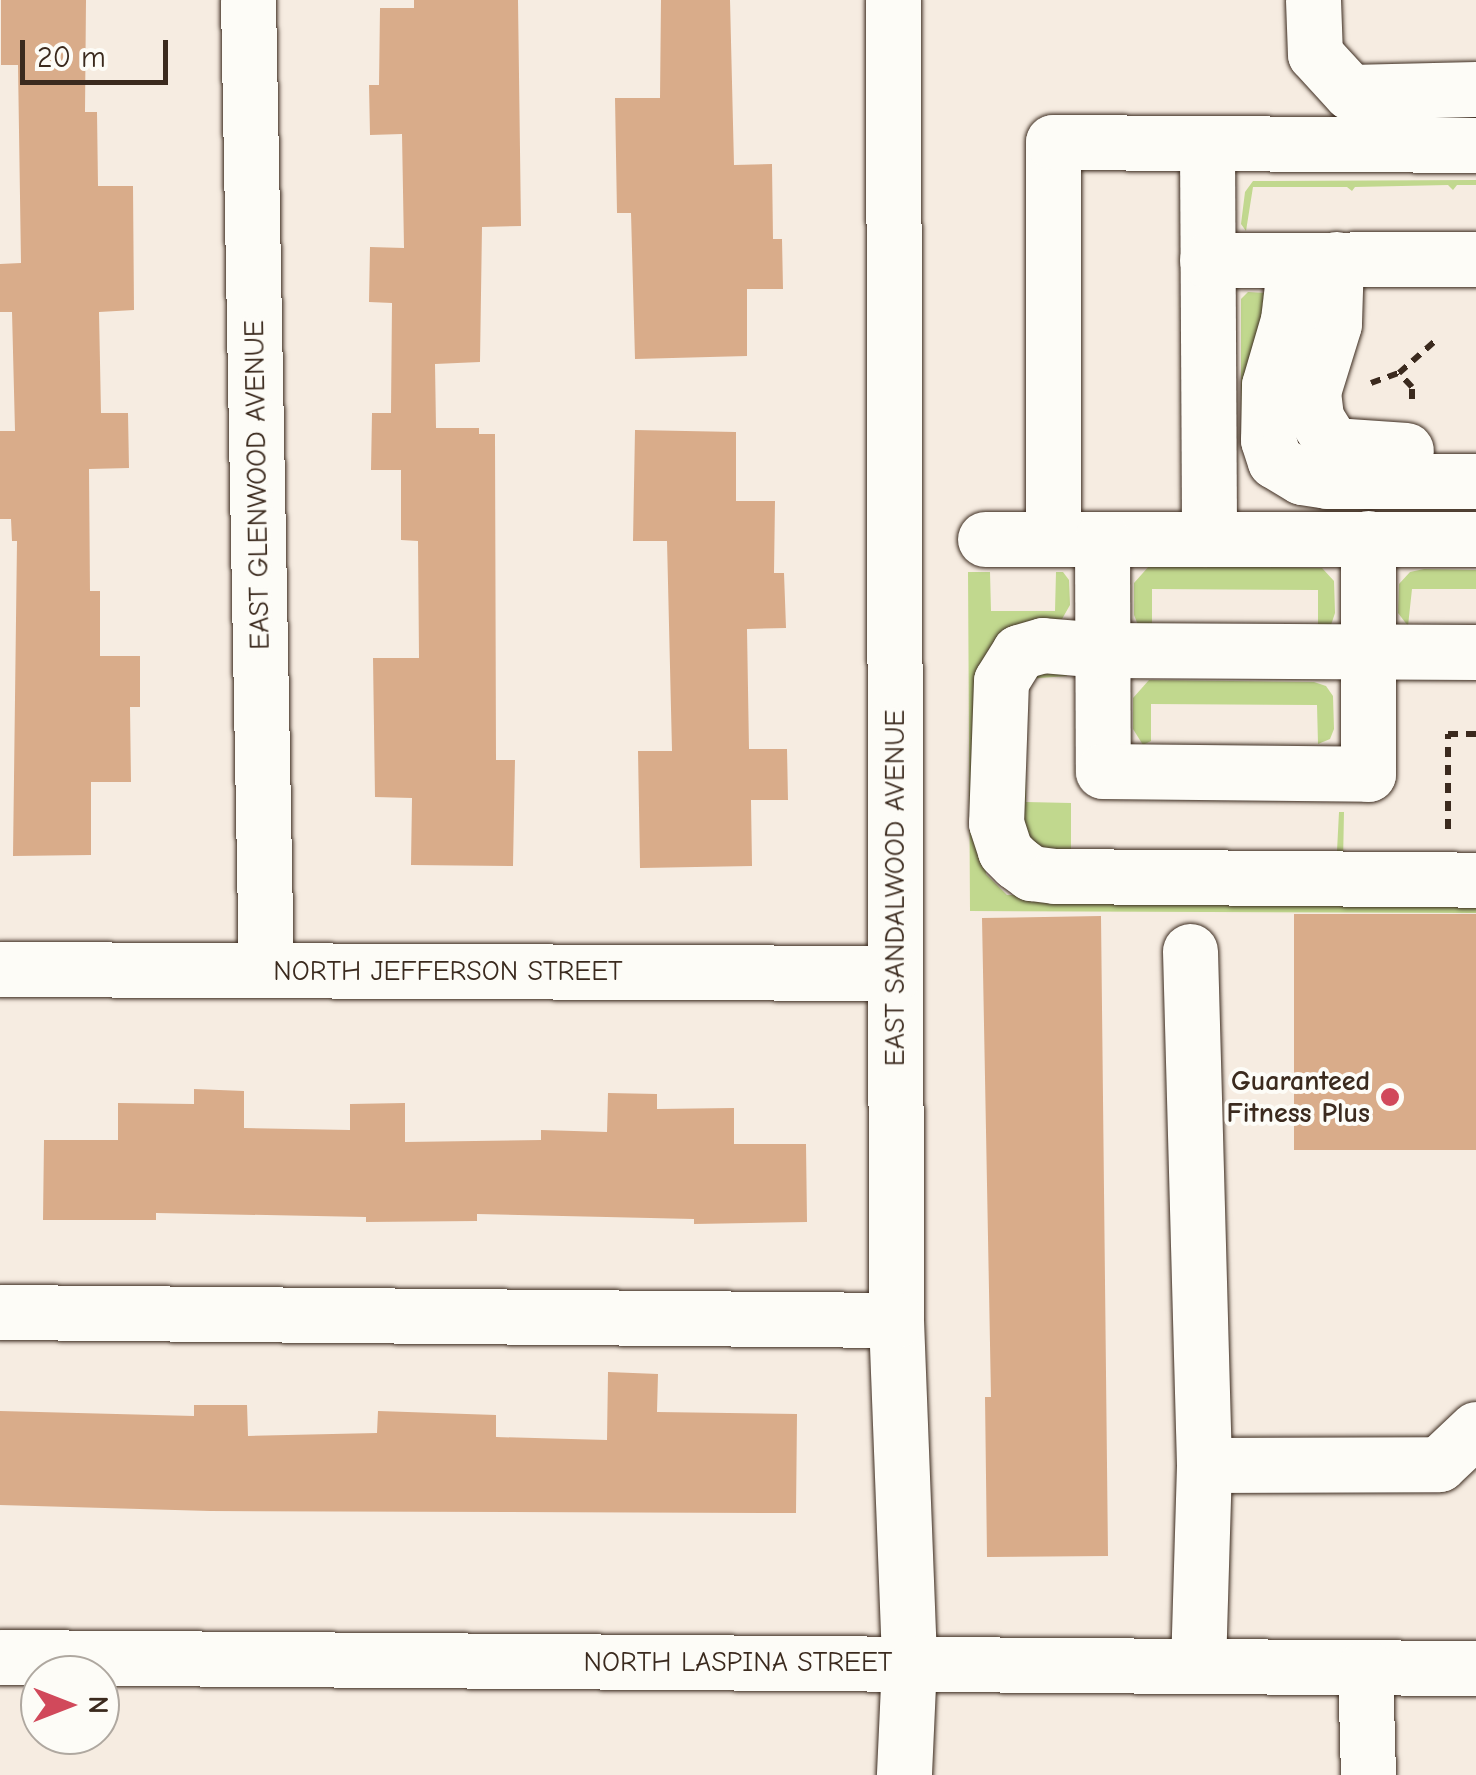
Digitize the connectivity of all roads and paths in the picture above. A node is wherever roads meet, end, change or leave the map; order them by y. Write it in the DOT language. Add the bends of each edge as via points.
graph roads {
  1 [pos="248,0"];
  2 [pos="892,0"];
  3 [pos="1313,0"];
  4 [pos="1346,0"];
  5 [pos="1332,76"];
  6 [pos="1476,89"];
  7 [pos="1207,144"];
  8 [pos="1476,145"];
  9 [pos="1476,259"];
  10 [pos="1207,260"];
  11 [pos="1316,260"];
  12 [pos="1434,342"];
  13 [pos="1398,374"];
  14 [pos="1358,387"];
  15 [pos="1412,418"];
  16 [pos="1476,450"];
  17 [pos="1476,480"];
  18 [pos="1368,538"];
  19 [pos="985,539"];
  20 [pos="1078,539"];
  21 [pos="1209,539"];
  22 [pos="1476,540"];
  23 [pos="1102,650"];
  24 [pos="1368,650"];
  25 [pos="1476,652"];
  26 [pos="1476,734"];
  27 [pos="1462,864"];
  28 [pos="1190,951"];
  29 [pos="0,969"];
  30 [pos="266,970"];
  31 [pos="896,972"];
  32 [pos="0,1312"];
  33 [pos="896,1320"];
  34 [pos="1476,1429"];
  35 [pos="1204,1465"];
  36 [pos="0,1657"];
  37 [pos="910,1663"];
  38 [pos="1198,1666"];
  39 [pos="1365,1666"];
  40 [pos="1476,1668"];
  41 [pos="904,1775"];
  42 [pos="1368,1775"];
  1 -- 30 [label="street, EAST GLENWOOD AVENUE"];
  2 -- 31 [label="street, EAST SANDALWOOD AVENUE"];
  3 -- 5 [label="street" via="1315,54"];
  4 -- 5 [label="street" via="1348,49"];
  5 -- 6 [label="street" via="1350,92"];
  7 -- 8 [label="street"];
  7 -- 10 [label="street"];
  7 -- 20 [label="street" via="1052,142"];
  9 -- 11 [label="street"];
  10 -- 11 [label="street"];
  10 -- 21 [label="street"];
  11 -- 16 [label="street" via="1334,324 1313,392 1316,418 1333,445"];
  11 -- 17 [label="street" via="1288,320 1269,385 1268,440 1275,461 1302,478 1326,481"];
  12 -- 13 [label="path"];
  13 -- 14 [label="path"];
  13 -- 15 [label="path" via="1412,387"];
  18 -- 21 [label="street"];
  18 -- 22 [label="street"];
  18 -- 24 [label="street"];
  19 -- 20 [label="street"];
  20 -- 21 [label="street"];
  20 -- 23 [label="street"];
  23 -- 24 [label="street"];
  23 -- 24 [label="street" via="1103,771 1368,774"];
  23 -- 27 [label="street" via="1043,645 1019,652 1001,681 996,823 1005,851 1031,873 1076,878"];
  24 -- 25 [label="street"];
  26 -- 27 [label="path" via="1448,734"];
  28 -- 35 [label="street"];
  29 -- 30 [label="street, NORTH JEFFERSON STREET"];
  30 -- 31 [label="street, NORTH JEFFERSON STREET"];
  31 -- 33 [label="street, EAST SANDALWOOD AVENUE"];
  32 -- 33 [label="street"];
  33 -- 37 [label="street, EAST SANDALWOOD AVENUE"];
  34 -- 35 [label="street" via="1439,1464"];
  35 -- 38 [label="street"];
  36 -- 37 [label="street, NORTH LASPINA STREET"];
  37 -- 38 [label="street, NORTH LASPINA STREET"];
  37 -- 41 [label="street, EAST SANDALWOOD AVENUE"];
  38 -- 39 [label="street, NORTH LASPINA STREET"];
  39 -- 40 [label="street, NORTH LASPINA STREET"];
  39 -- 42 [label="street"];
}
